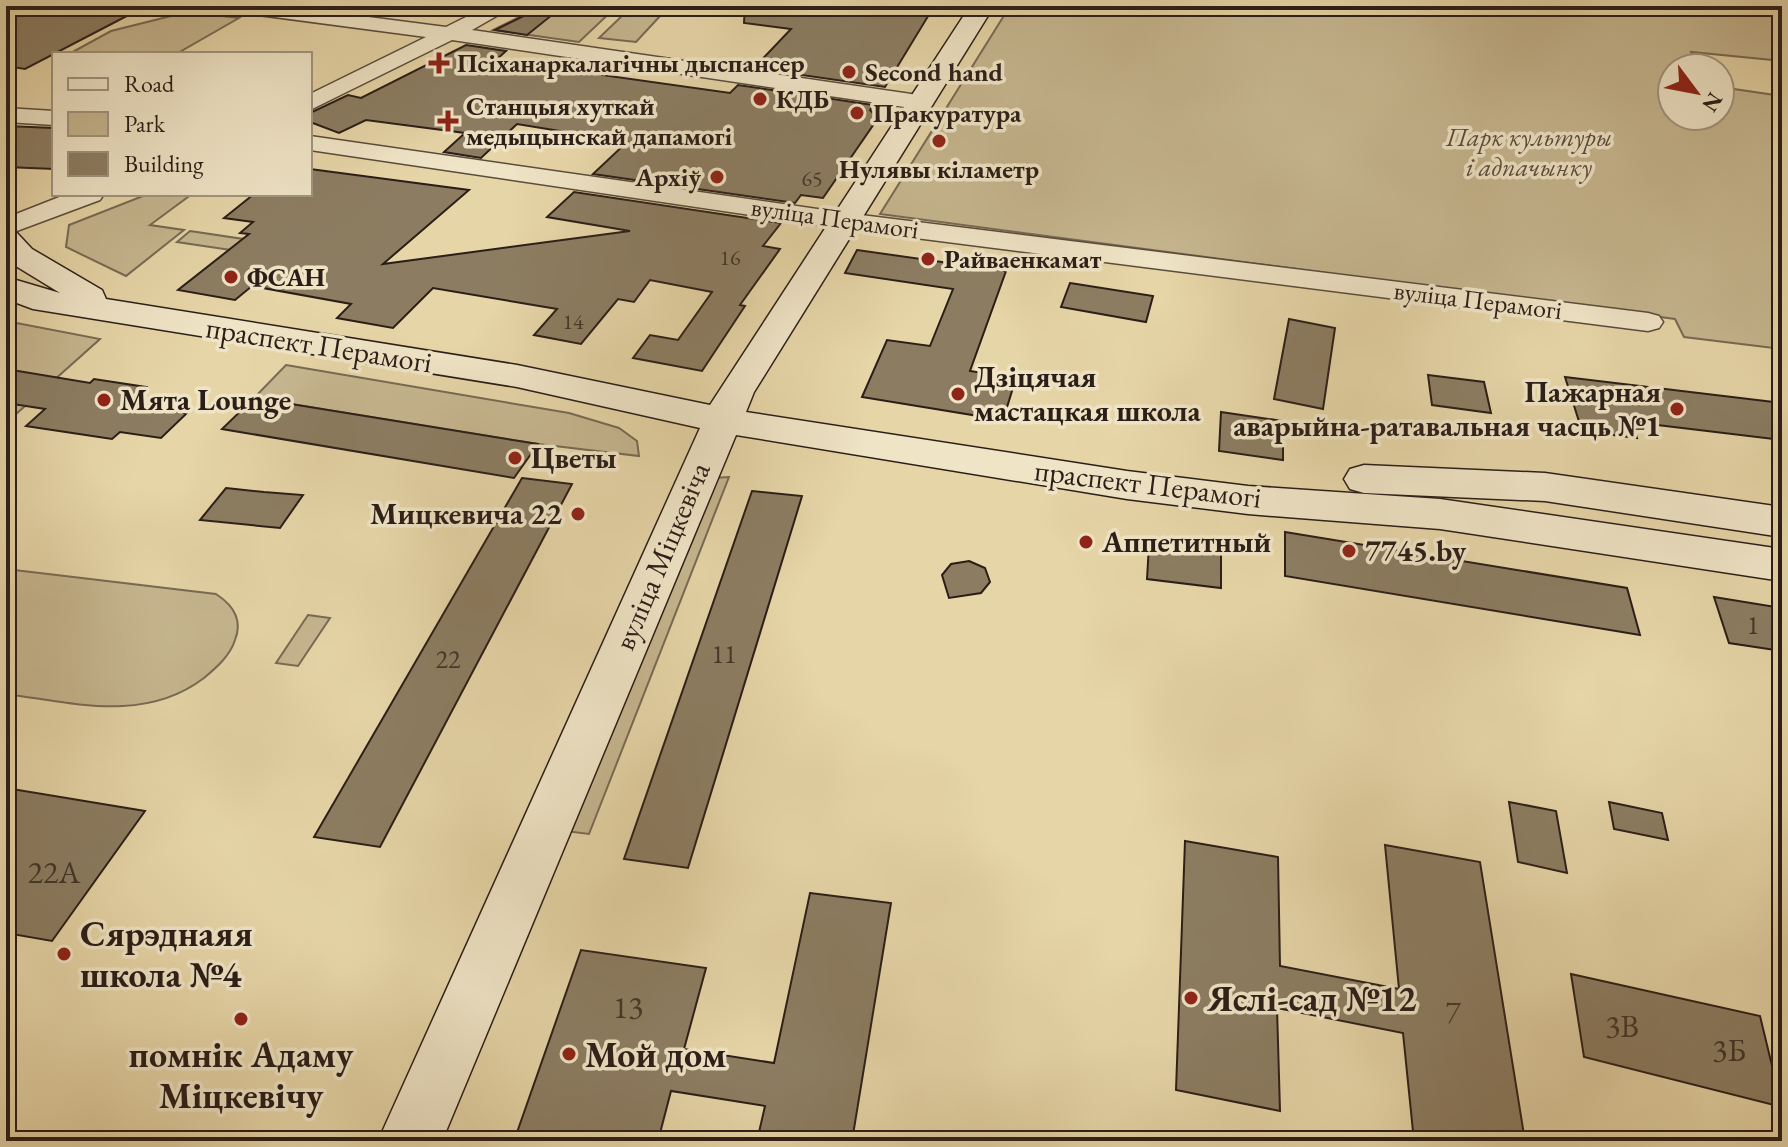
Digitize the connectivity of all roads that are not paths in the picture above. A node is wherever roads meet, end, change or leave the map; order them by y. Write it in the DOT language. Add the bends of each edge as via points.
graph roads {
  1 [pos="236,6"];
  2 [pos="504,6"];
  3 [pos="982,6"];
  4 [pos="449,34"];
  5 [pos="312,102"];
  6 [pos="918,102"];
  7 [pos="6,115"];
  8 [pos="52,118"];
  9 [pos="312,143"];
  10 [pos="86,196"];
  11 [pos="845,221"];
  12 [pos="6,227"];
  13 [pos="6,240"];
  14 [pos="6,287"];
  15 [pos="121,311"];
  16 [pos="1648,322"];
  17 [pos="728,406"];
  18 [pos="1782,522"];
  19 [pos="1782,565"];
  20 [pos="410,1141"];
  1 -- 4 [label="street"];
  2 -- 4 [label="street"];
  3 -- 6 [label="main road, вуліца Міцкевіча"];
  4 -- 5 [label="street"];
  4 -- 6 [label="street"];
  6 -- 11 [label="main road, вуліца Міцкевіча"];
  7 -- 8 [label="street"];
  9 -- 11 [label="street, вуліца Перамогі"];
  10 -- 12 [label="street"];
  11 -- 16 [label="street, вуліца Перамогі"];
  11 -- 17 [label="main road, вуліца Міцкевіча"];
  13 -- 15 [label="main road, праспект Перамогі" via="20,256"];
  14 -- 15 [label="main road, праспект Перамогі" via="45,302"];
  15 -- 17 [label="main road, праспект Перамогі"];
  17 -- 18 [label="main road, праспект Перамогі" via="1230,472 1545,487"];
  17 -- 19 [label="main road, праспект Перамогі" via="1127,485 1440,514"];
  17 -- 20 [label="main road, вуліца Міцкевіча"];
}
